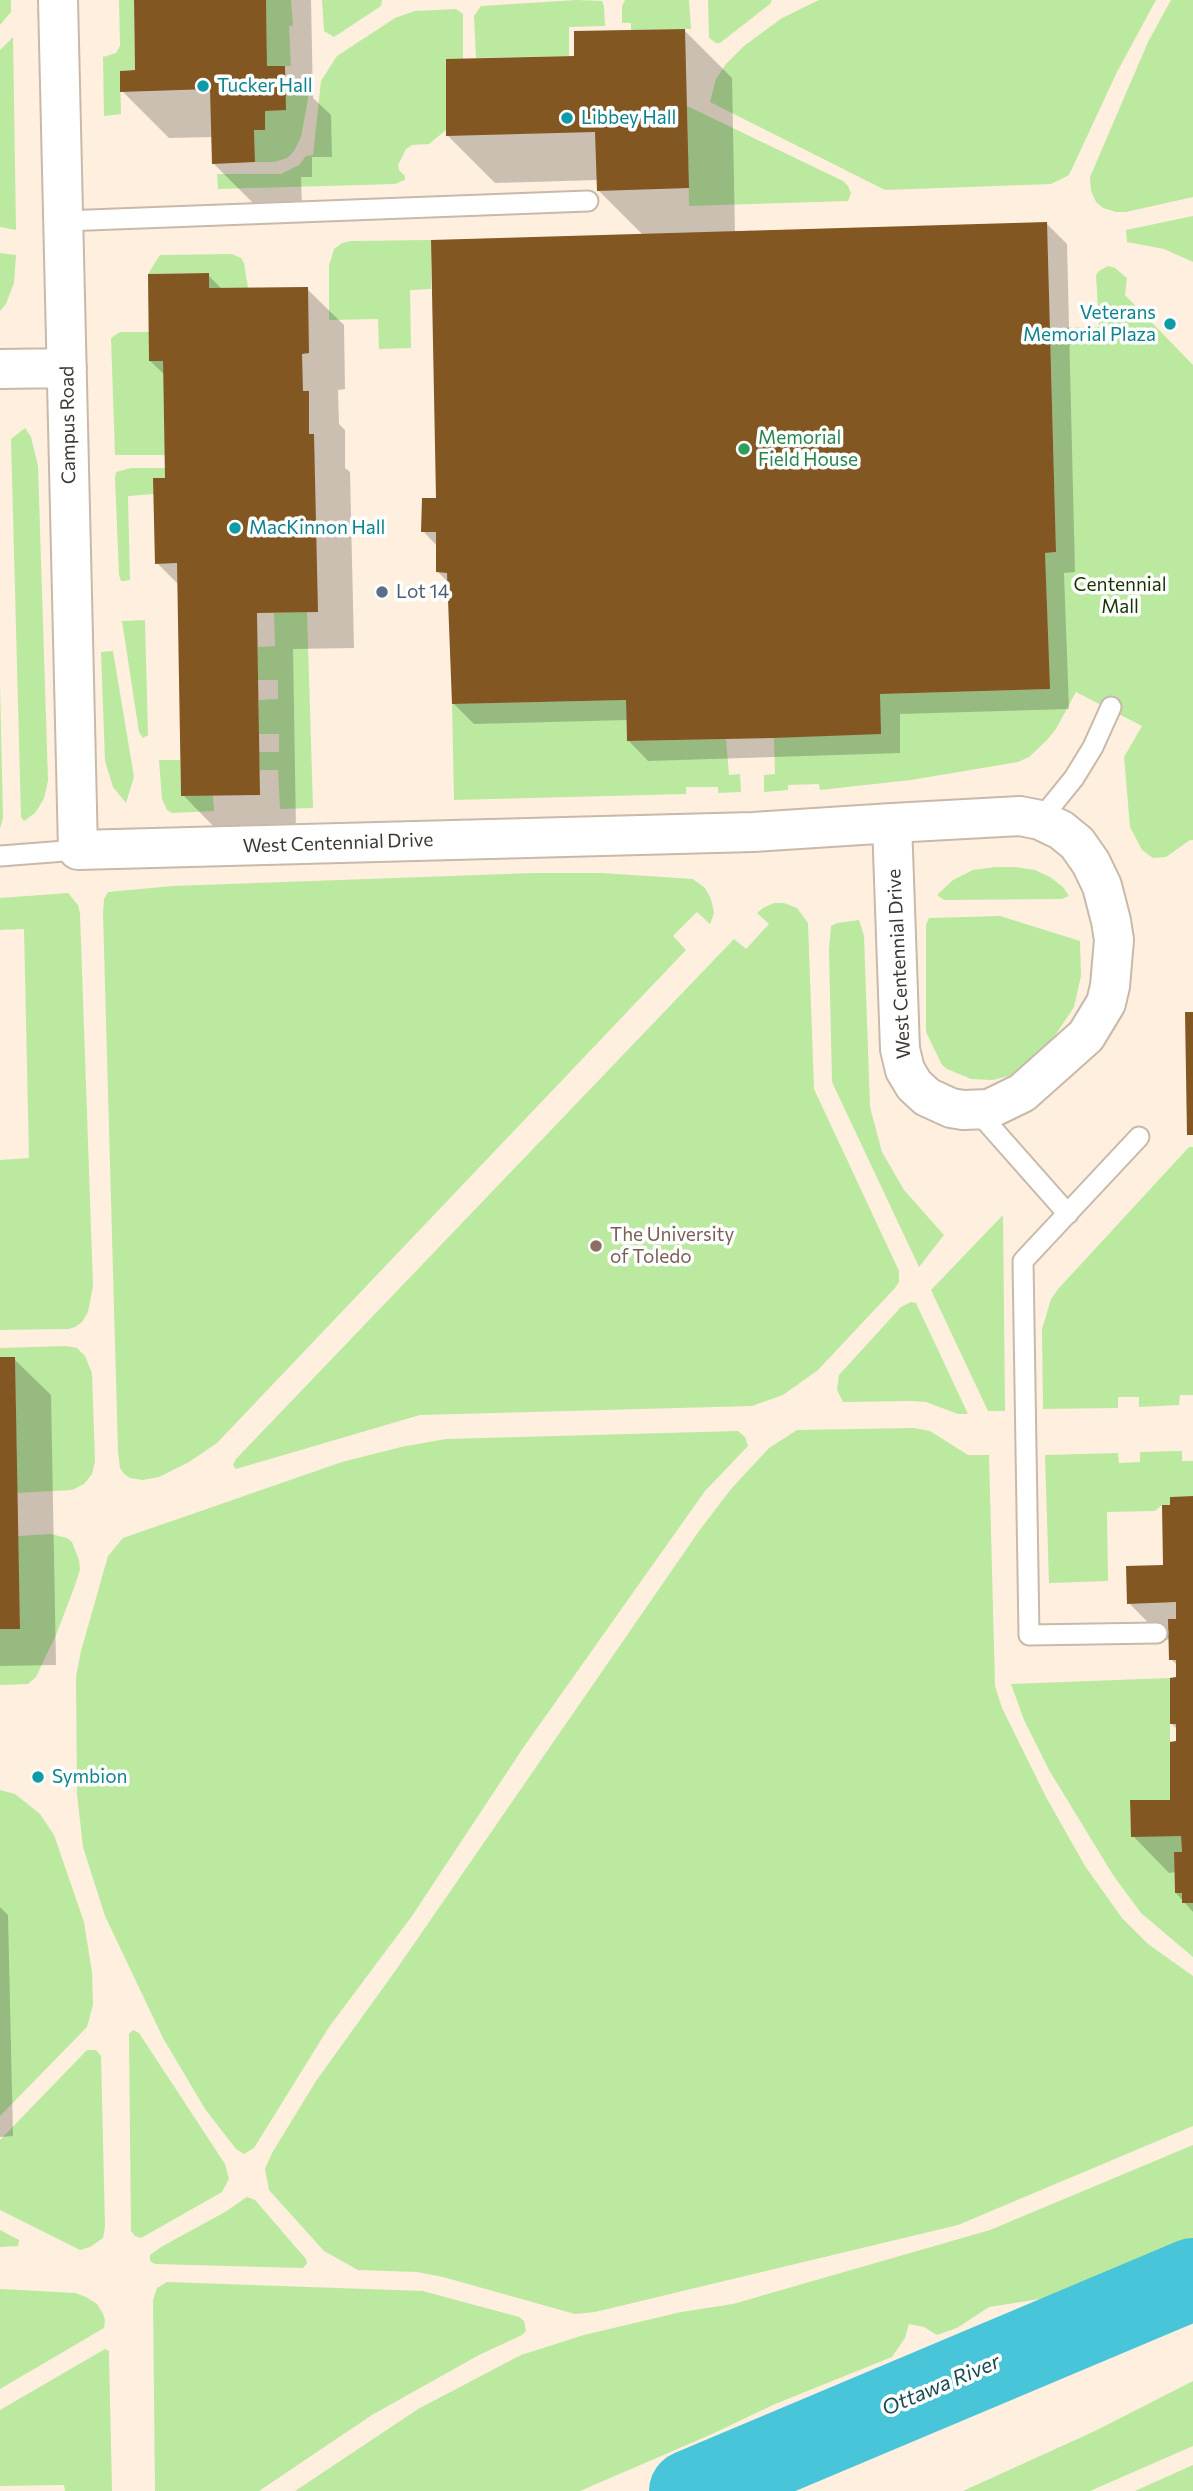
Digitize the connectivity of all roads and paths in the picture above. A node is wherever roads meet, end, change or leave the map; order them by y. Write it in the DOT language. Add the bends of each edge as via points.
graph roads {
  1 [pos="58,0"];
  2 [pos="588,201"];
  3 [pos="63,221"];
  4 [pos="67,368"];
  5 [pos="0,369"];
  6 [pos="1111,707"];
  7 [pos="1040,820"];
  8 [pos="892,823"];
  9 [pos="78,850"];
  10 [pos="0,856"];
  11 [pos="976,1110"];
  12 [pos="1139,1137"];
  13 [pos="1068,1214"];
  14 [pos="1157,1633"];
  1 -- 3 [label="street, Campus Road"];
  2 -- 3 [label="lane"];
  3 -- 4 [label="street, Campus Road"];
  4 -- 5 [label="street"];
  4 -- 9 [label="street, Campus Road"];
  6 -- 7 [label="lane" via="1074,778"];
  7 -- 8 [label="street, West Centennial Drive" via="1020,816"];
  7 -- 11 [label="street, West Centennial Drive" via="1077,843 1102,887 1114,940 1110,986 1097,1020 1070,1052 1022,1093 989,1109"];
  8 -- 9 [label="street, West Centennial Drive" via="753,832"];
  8 -- 11 [label="street, West Centennial Drive" via="900,1049 905,1070 914,1085 940,1104"];
  9 -- 10 [label="lane"];
  11 -- 13 [label="lane"];
  12 -- 13 [label="lane"];
  13 -- 14 [label="lane" via="1023,1261 1030,1635"];
}
